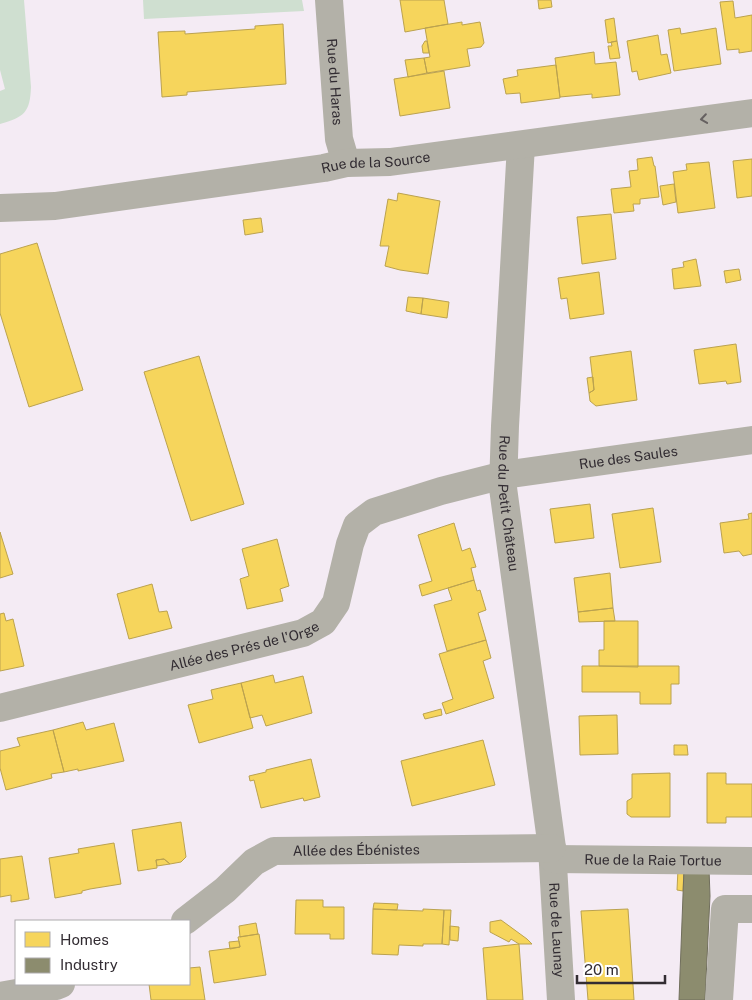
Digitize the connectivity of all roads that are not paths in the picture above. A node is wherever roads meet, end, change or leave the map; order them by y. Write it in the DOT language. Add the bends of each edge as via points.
graph roads {
  1 [pos="329,0"];
  2 [pos="752,113"];
  3 [pos="522,145"];
  4 [pos="346,162"];
  5 [pos="0,208"];
  6 [pos="752,440"];
  7 [pos="504,475"];
  8 [pos="0,708"];
  9 [pos="552,854"];
  10 [pos="752,861"];
  11 [pos="752,909"];
  12 [pos="186,920"];
  13 [pos="58,985"];
  14 [pos="0,996"];
  15 [pos="561,1000"];
  16 [pos="719,1000"];
  1 -- 4 [label="street, Rue du Haras" via="338,139"];
  2 -- 3 [label="street, Rue de la Source, one-way"];
  3 -- 4 [label="street, Rue de la Source" via="390,162"];
  3 -- 7 [label="street, Rue du Petit Château"];
  4 -- 5 [label="street, Rue de la Source" via="324,168 54,206"];
  6 -- 7 [label="street, Rue des Saules"];
  7 -- 8 [label="street, Allée des Prés de l'Orge" via="374,512 357,525 336,603 323,622 303,633"];
  7 -- 9 [label="street, Rue du Petit Château" via="503,488"];
  9 -- 10 [label="street, Rue de la Raie Tortue"];
  9 -- 12 [label="street, Allée des Ébénistes" via="274,851 254,862"];
  9 -- 15 [label="street, Rue de Launay"];
  11 -- 16 [label="street" via="725,909"];
  13 -- 14 [label="street"];
}
